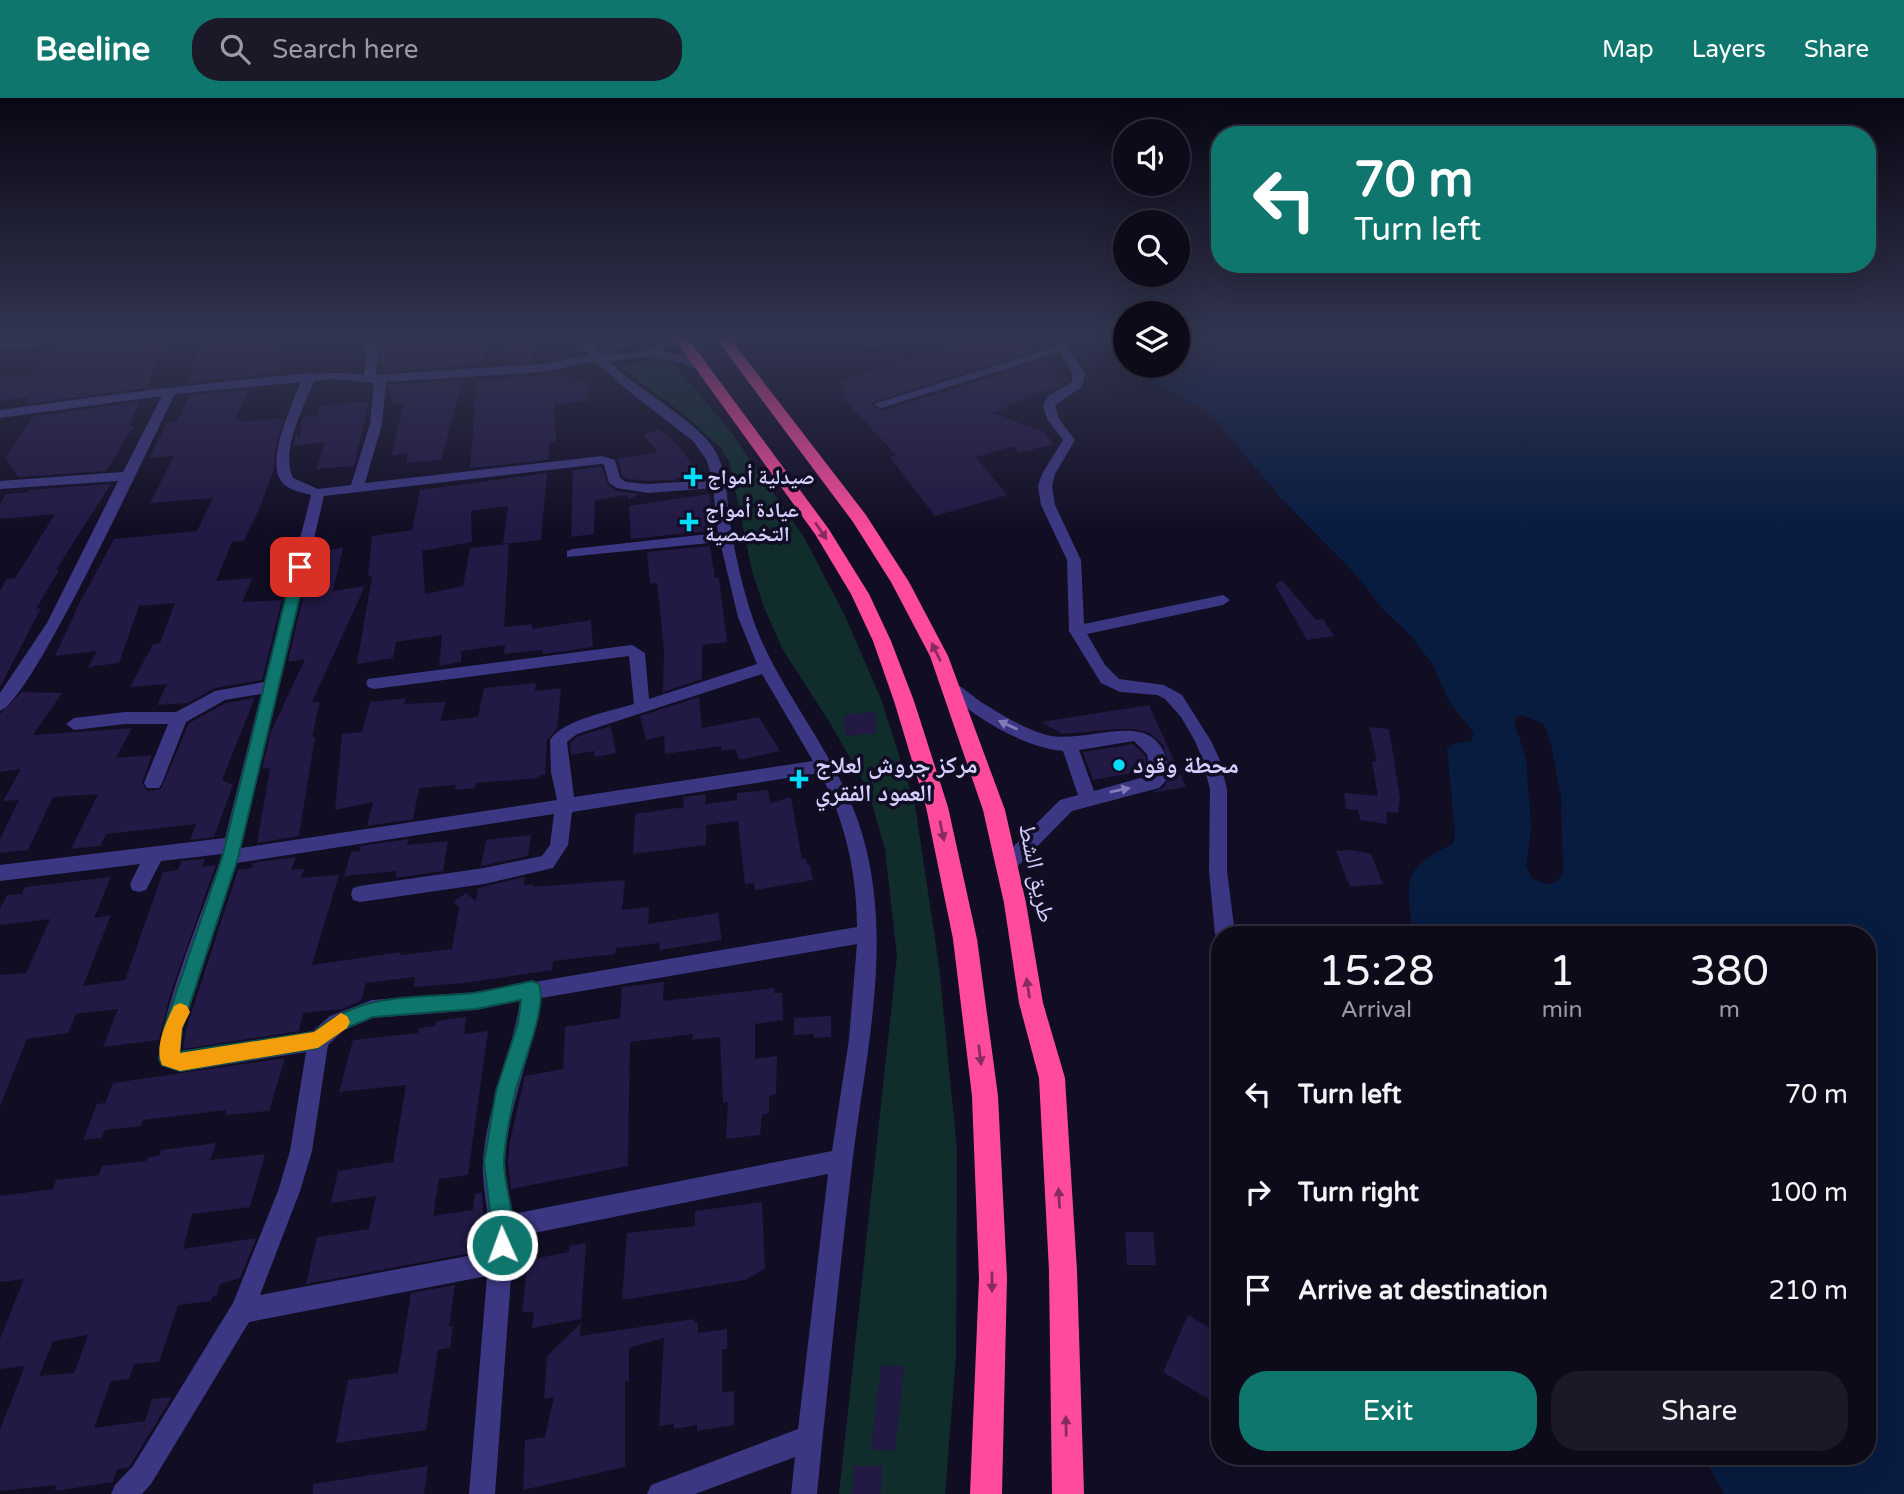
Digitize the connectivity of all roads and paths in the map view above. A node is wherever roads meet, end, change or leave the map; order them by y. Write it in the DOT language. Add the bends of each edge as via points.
graph roads {
  1 [pos="89,402"];
  2 [pos="166,402"];
  3 [pos="301,402"];
  4 [pos="376,402"];
  5 [pos="651,402"];
  6 [pos="728,402"];
  7 [pos="771,402"];
  8 [pos="885,402"];
  9 [pos="1050,402"];
  10 [pos="880,404"];
  11 [pos="0,414"];
  12 [pos="126,476"];
  13 [pos="720,484"];
  14 [pos="0,485"];
  15 [pos="357,489"];
  16 [pos="318,494"];
  17 [pos="725,537"];
  18 [pos="572,554"];
  19 [pos="1223,600"];
  20 [pos="1077,631"];
  21 [pos="766,667"];
  22 [pos="374,683"];
  23 [pos="271,687"];
  24 [pos="950,687"];
  25 [pos="0,705"];
  26 [pos="642,706"];
  27 [pos="179,718"];
  28 [pos="74,724"];
  29 [pos="1069,745"];
  30 [pos="824,766"];
  31 [pos="153,783"];
  32 [pos="1088,797"];
  33 [pos="565,807"];
  34 [pos="232,851"];
  35 [pos="154,856"];
  36 [pos="1006,866"];
  37 [pos="0,873"];
  38 [pos="139,884"];
  39 [pos="360,894"];
  40 [pos="1224,926"];
  41 [pos="866,934"];
  42 [pos="532,990"];
  43 [pos="318,1040"];
  44 [pos="841,1160"];
  45 [pos="503,1228"];
  46 [pos="501,1262"];
  47 [pos="242,1311"];
  48 [pos="810,1438"];
  49 [pos="124,1494"];
  50 [pos="482,1494"];
  51 [pos="660,1494"];
  52 [pos="804,1494"];
  53 [pos="986,1494"];
  54 [pos="1068,1494"];
  1 -- 11 [label="street"];
  2 -- 12 [label="street"];
  3 -- 16 [label="street" via="281,469 287,480"];
  4 -- 15 [label="street" via="376,424"];
  5 -- 13 [label="street" via="704,445 719,470"];
  6 -- 53 [label="highway, one-way" via="822,532 860,594 904,701 937,807 965,939 985,1096 993,1278"];
  24 -- 7 [label="highway, طريق الشط, one-way" via="900,582 860,519"];
  8 -- 10 [label="street"];
  9 -- 20 [label="street" via="1053,419 1069,440 1048,473 1045,487 1074,559"];
  12 -- 14 [label="street"];
  12 -- 25 [label="street" via="47,640"];
  13 -- 15 [label="street" via="623,487 614,480 610,463 601,460"];
  13 -- 17 [label="street"];
  15 -- 16 [label="street"];
  16 -- 23 [label="street"];
  17 -- 18 [label="street"];
  17 -- 21 [label="street" via="734,586"];
  19 -- 20 [label="street"];
  20 -- 40 [label="street" via="1108,680 1125,688 1164,691 1176,699 1204,743 1218,773"];
  21 -- 26 [label="street"];
  21 -- 30 [label="street"];
  22 -- 26 [label="street" via="632,650 637,653"];
  23 -- 27 [label="street" via="221,695"];
  23 -- 34 [label="street"];
  29 -- 24 [label="street, one-way" via="995,719"];
  24 -- 36 [label="highway, طريق الشط" via="994,810"];
  26 -- 33 [label="street" via="572,730 558,740"];
  27 -- 28 [label="street"];
  27 -- 31 [label="street"];
  29 -- 32 [label="street"];
  32 -- 29 [label="street, one-way" via="1153,783 1160,768 1148,741 1138,735"];
  30 -- 33 [label="street"];
  30 -- 41 [label="street" via="842,798 854,835"];
  32 -- 36 [label="street" via="1058,810"];
  33 -- 34 [label="street"];
  33 -- 39 [label="street" via="558,849 547,863"];
  34 -- 35 [label="street"];
  34 -- 43 [label="street" via="173,1028 169,1059 180,1062"];
  35 -- 37 [label="street"];
  35 -- 38 [label="street"];
  54 -- 36 [label="highway, طريق الشط, one-way" via="1063,1271 1052,1078 1031,1003"];
  41 -- 42 [label="street"];
  41 -- 44 [label="street" via="861,1037"];
  42 -- 43 [label="street" via="476,1001 372,1009 337,1023"];
  42 -- 45 [label="street" via="506,1091 494,1162"];
  43 -- 47 [label="street" via="301,1151"];
  44 -- 45 [label="street"];
  44 -- 48 [label="street"];
  45 -- 46 [label="street"];
  46 -- 47 [label="street"];
  46 -- 50 [label="street"];
  47 -- 49 [label="street" via="142,1475"];
  48 -- 51 [label="street"];
  48 -- 52 [label="street"];
}
